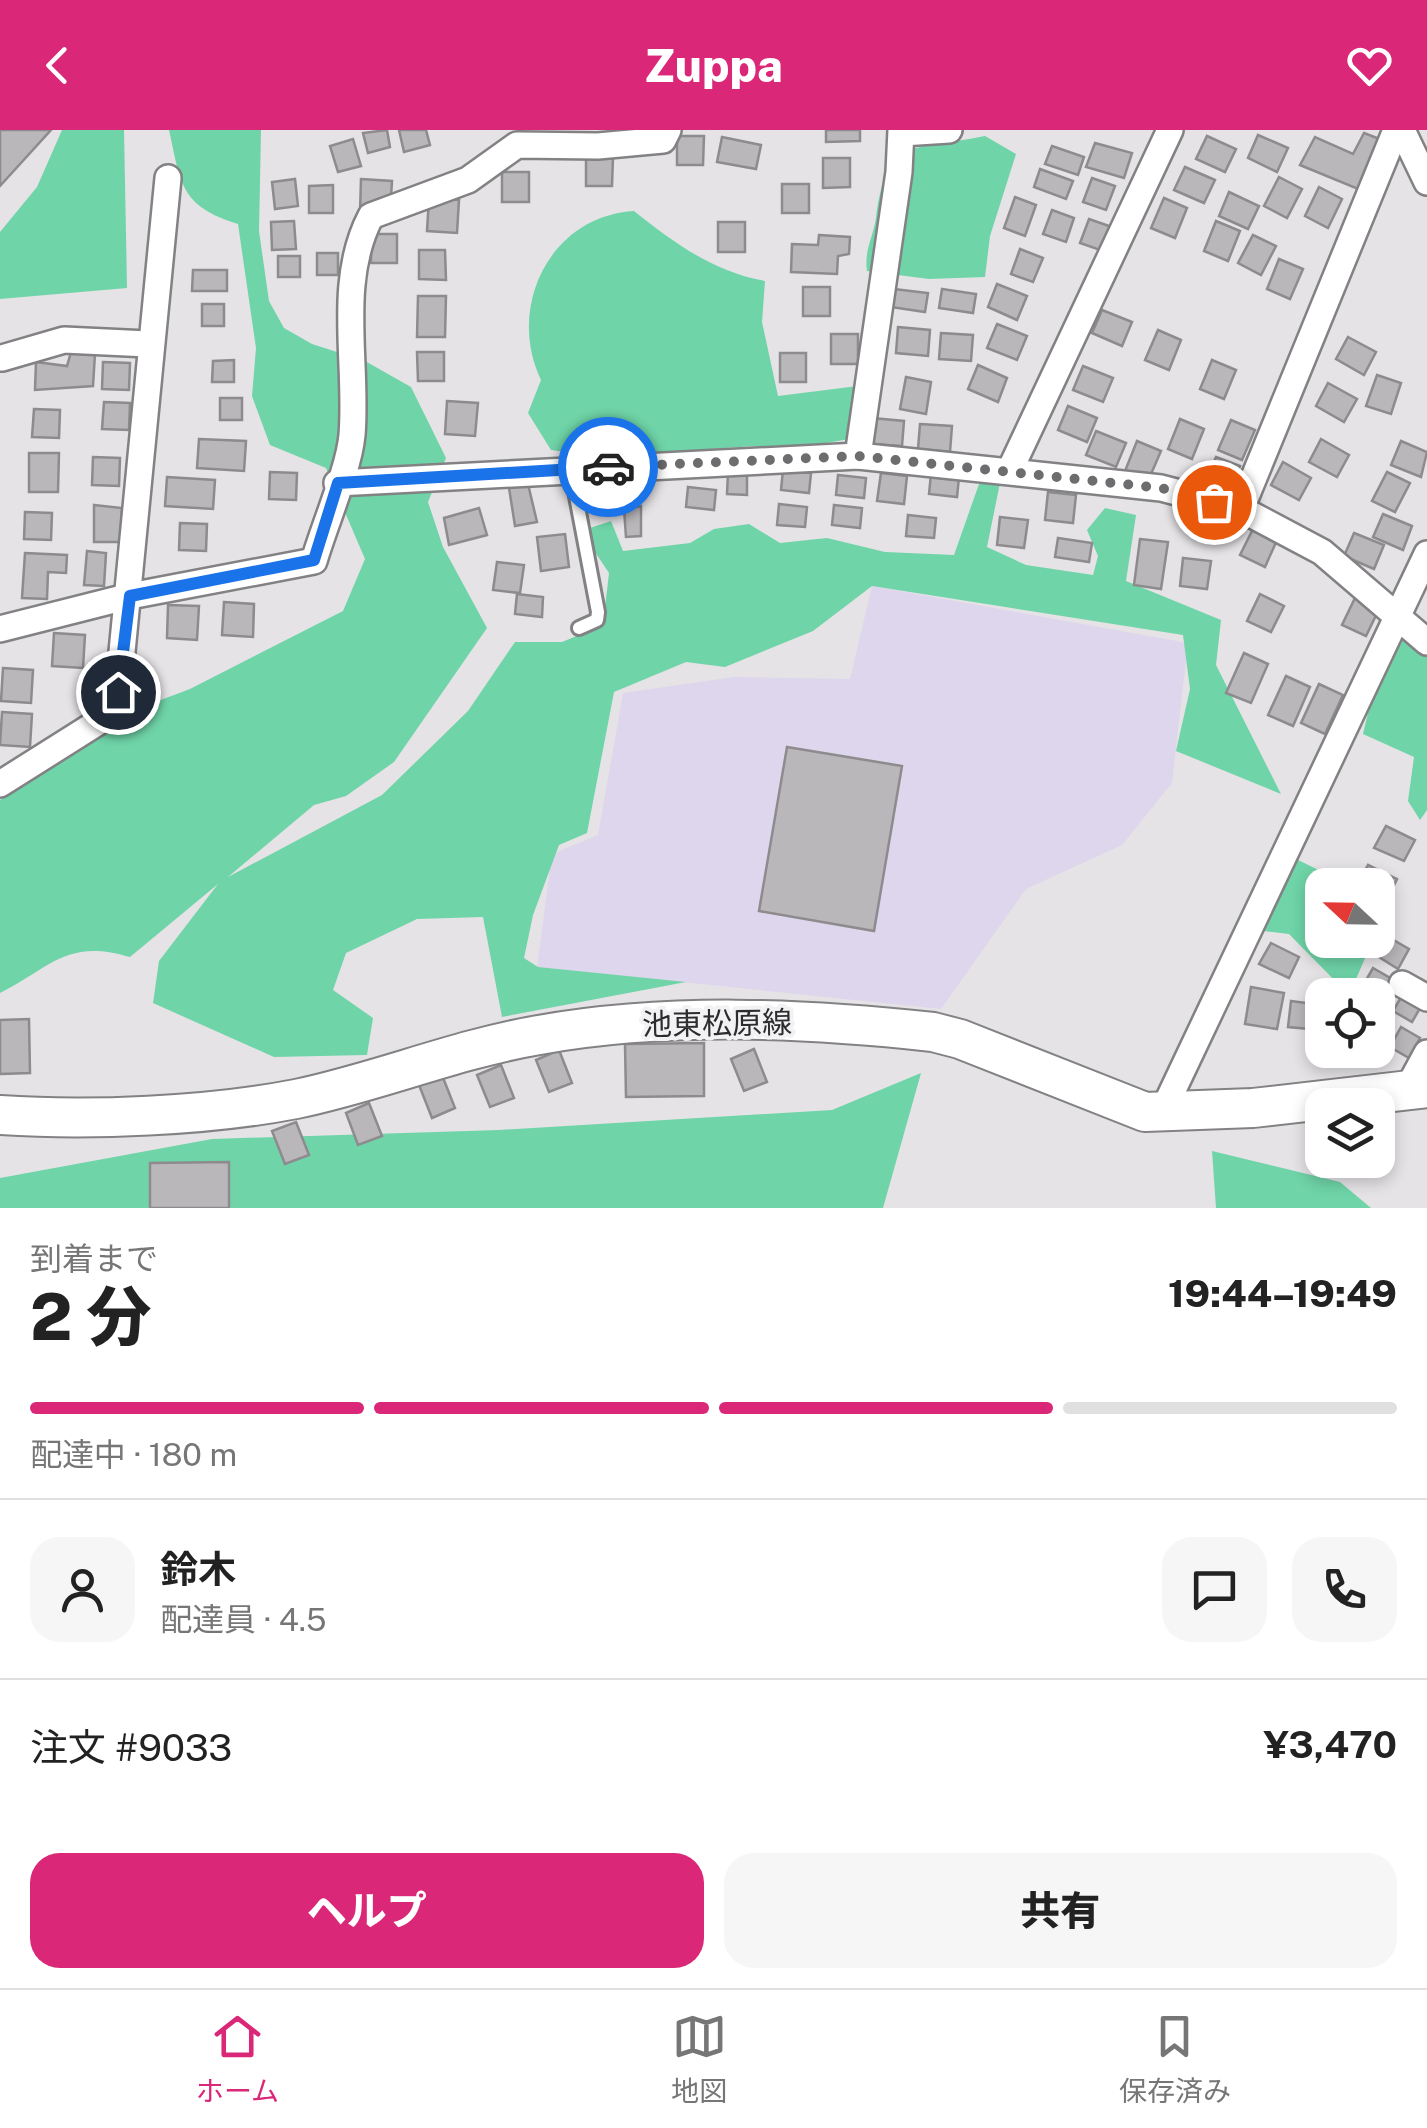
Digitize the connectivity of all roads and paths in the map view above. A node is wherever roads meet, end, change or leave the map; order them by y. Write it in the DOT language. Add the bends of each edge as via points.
graph roads {
  1 [pos="668,130"];
  2 [pos="949,130"];
  3 [pos="1170,130"];
  4 [pos="1399,130"];
  5 [pos="902,132"];
  6 [pos="168,178"];
  7 [pos="1427,182"];
  8 [pos="148,344"];
  9 [pos="1,365"];
  10 [pos="858,456"];
  11 [pos="571,470"];
  12 [pos="1010,470"];
  13 [pos="338,483"];
  14 [pos="1241,508"];
  15 [pos="1427,554"];
  16 [pos="130,596"];
  17 [pos="1397,612"];
  18 [pos="579,628"];
  19 [pos="0,629"];
  20 [pos="1427,642"];
  21 [pos="0,784"];
  22 [pos="1402,984"];
  23 [pos="1427,998"];
  24 [pos="1427,1053"];
  25 [pos="1418,1088"];
  26 [pos="1162,1113"];
  27 [pos="0,1115"];
  1 -- 13 [label="street" via="663,140 517,145 468,180 371,216 356,246 352,438"];
  2 -- 5 [label="street"];
  3 -- 12 [label="street"];
  4 -- 7 [label="street"];
  4 -- 14 [label="street"];
  5 -- 10 [label="street"];
  6 -- 8 [label="street"];
  8 -- 9 [label="street" via="64,340"];
  8 -- 16 [label="street"];
  10 -- 11 [label="street"];
  10 -- 12 [label="street"];
  11 -- 13 [label="street"];
  11 -- 18 [label="lane" via="598,612 597,620"];
  12 -- 14 [label="street" via="1161,488"];
  13 -- 16 [label="street" via="314,560"];
  14 -- 17 [label="street" via="1322,552"];
  15 -- 17 [label="street"];
  16 -- 19 [label="street"];
  16 -- 21 [label="street" via="111,714"];
  17 -- 20 [label="street"];
  17 -- 26 [label="street"];
  22 -- 23 [label="street"];
  24 -- 25 [label="street"];
  25 -- 26 [label="main road, 池東松原線"];
  26 -- 27 [label="main road, 池東松原線" via="1144,1112 934,1032 735,1018 620,1025 487,1044 294,1099 125,1116"];
}
